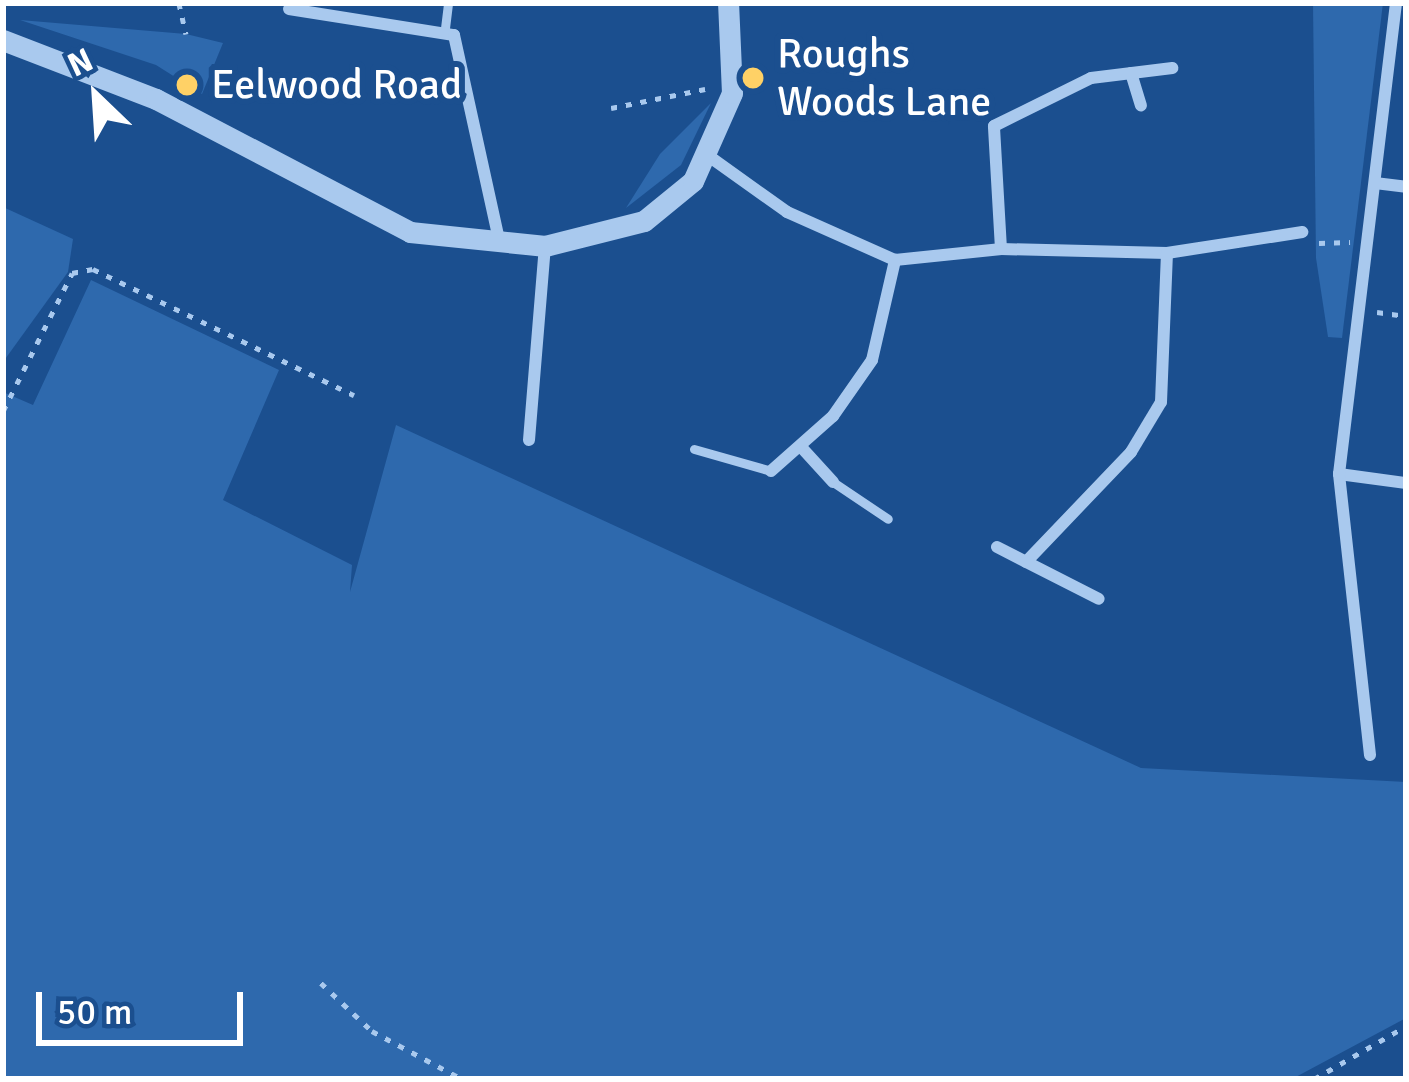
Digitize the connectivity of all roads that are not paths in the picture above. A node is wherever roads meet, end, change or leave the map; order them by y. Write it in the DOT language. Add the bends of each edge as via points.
graph roads {
  1 [pos="448,3"];
  2 [pos="728,3"];
  3 [pos="1396,3"];
  4 [pos="289,9"];
  5 [pos="446,28"];
  6 [pos="5,47"];
  7 [pos="1172,68"];
  8 [pos="1131,73"];
  9 [pos="1141,105"];
  10 [pos="710,157"];
  11 [pos="1375,183"];
  12 [pos="1406,187"];
  13 [pos="1302,232"];
  14 [pos="500,246"];
  15 [pos="545,246"];
  16 [pos="1001,249"];
  17 [pos="1167,253"];
  18 [pos="895,260"];
  19 [pos="529,440"];
  20 [pos="802,448"];
  21 [pos="694,449"];
  22 [pos="771,471"];
  23 [pos="1340,474"];
  24 [pos="832,482"];
  25 [pos="1406,483"];
  26 [pos="888,519"];
  27 [pos="997,547"];
  28 [pos="1026,562"];
  29 [pos="1099,599"];
  30 [pos="1370,755"];
  1 -- 5 [label="lane"];
  2 -- 10 [label="street" via="732,93"];
  3 -- 11 [label="street"];
  4 -- 5 [label="street"];
  5 -- 14 [label="street" via="459,43"];
  6 -- 14 [label="street" via="156,99 355,210"];
  7 -- 8 [label="street"];
  8 -- 9 [label="street"];
  8 -- 16 [label="street" via="1091,78 994,126"];
  10 -- 15 [label="street" via="644,221"];
  10 -- 18 [label="street" via="787,212"];
  11 -- 12 [label="street"];
  11 -- 23 [label="street"];
  13 -- 17 [label="street"];
  14 -- 15 [label="street"];
  15 -- 19 [label="street"];
  16 -- 17 [label="street"];
  16 -- 18 [label="street"];
  17 -- 28 [label="street" via="1161,402 1131,452"];
  18 -- 20 [label="street" via="872,360"];
  20 -- 22 [label="street"];
  20 -- 24 [label="street"];
  21 -- 22 [label="lane"];
  23 -- 25 [label="street"];
  23 -- 30 [label="street"];
  24 -- 26 [label="lane"];
  27 -- 28 [label="street"];
  28 -- 29 [label="street"];
}
